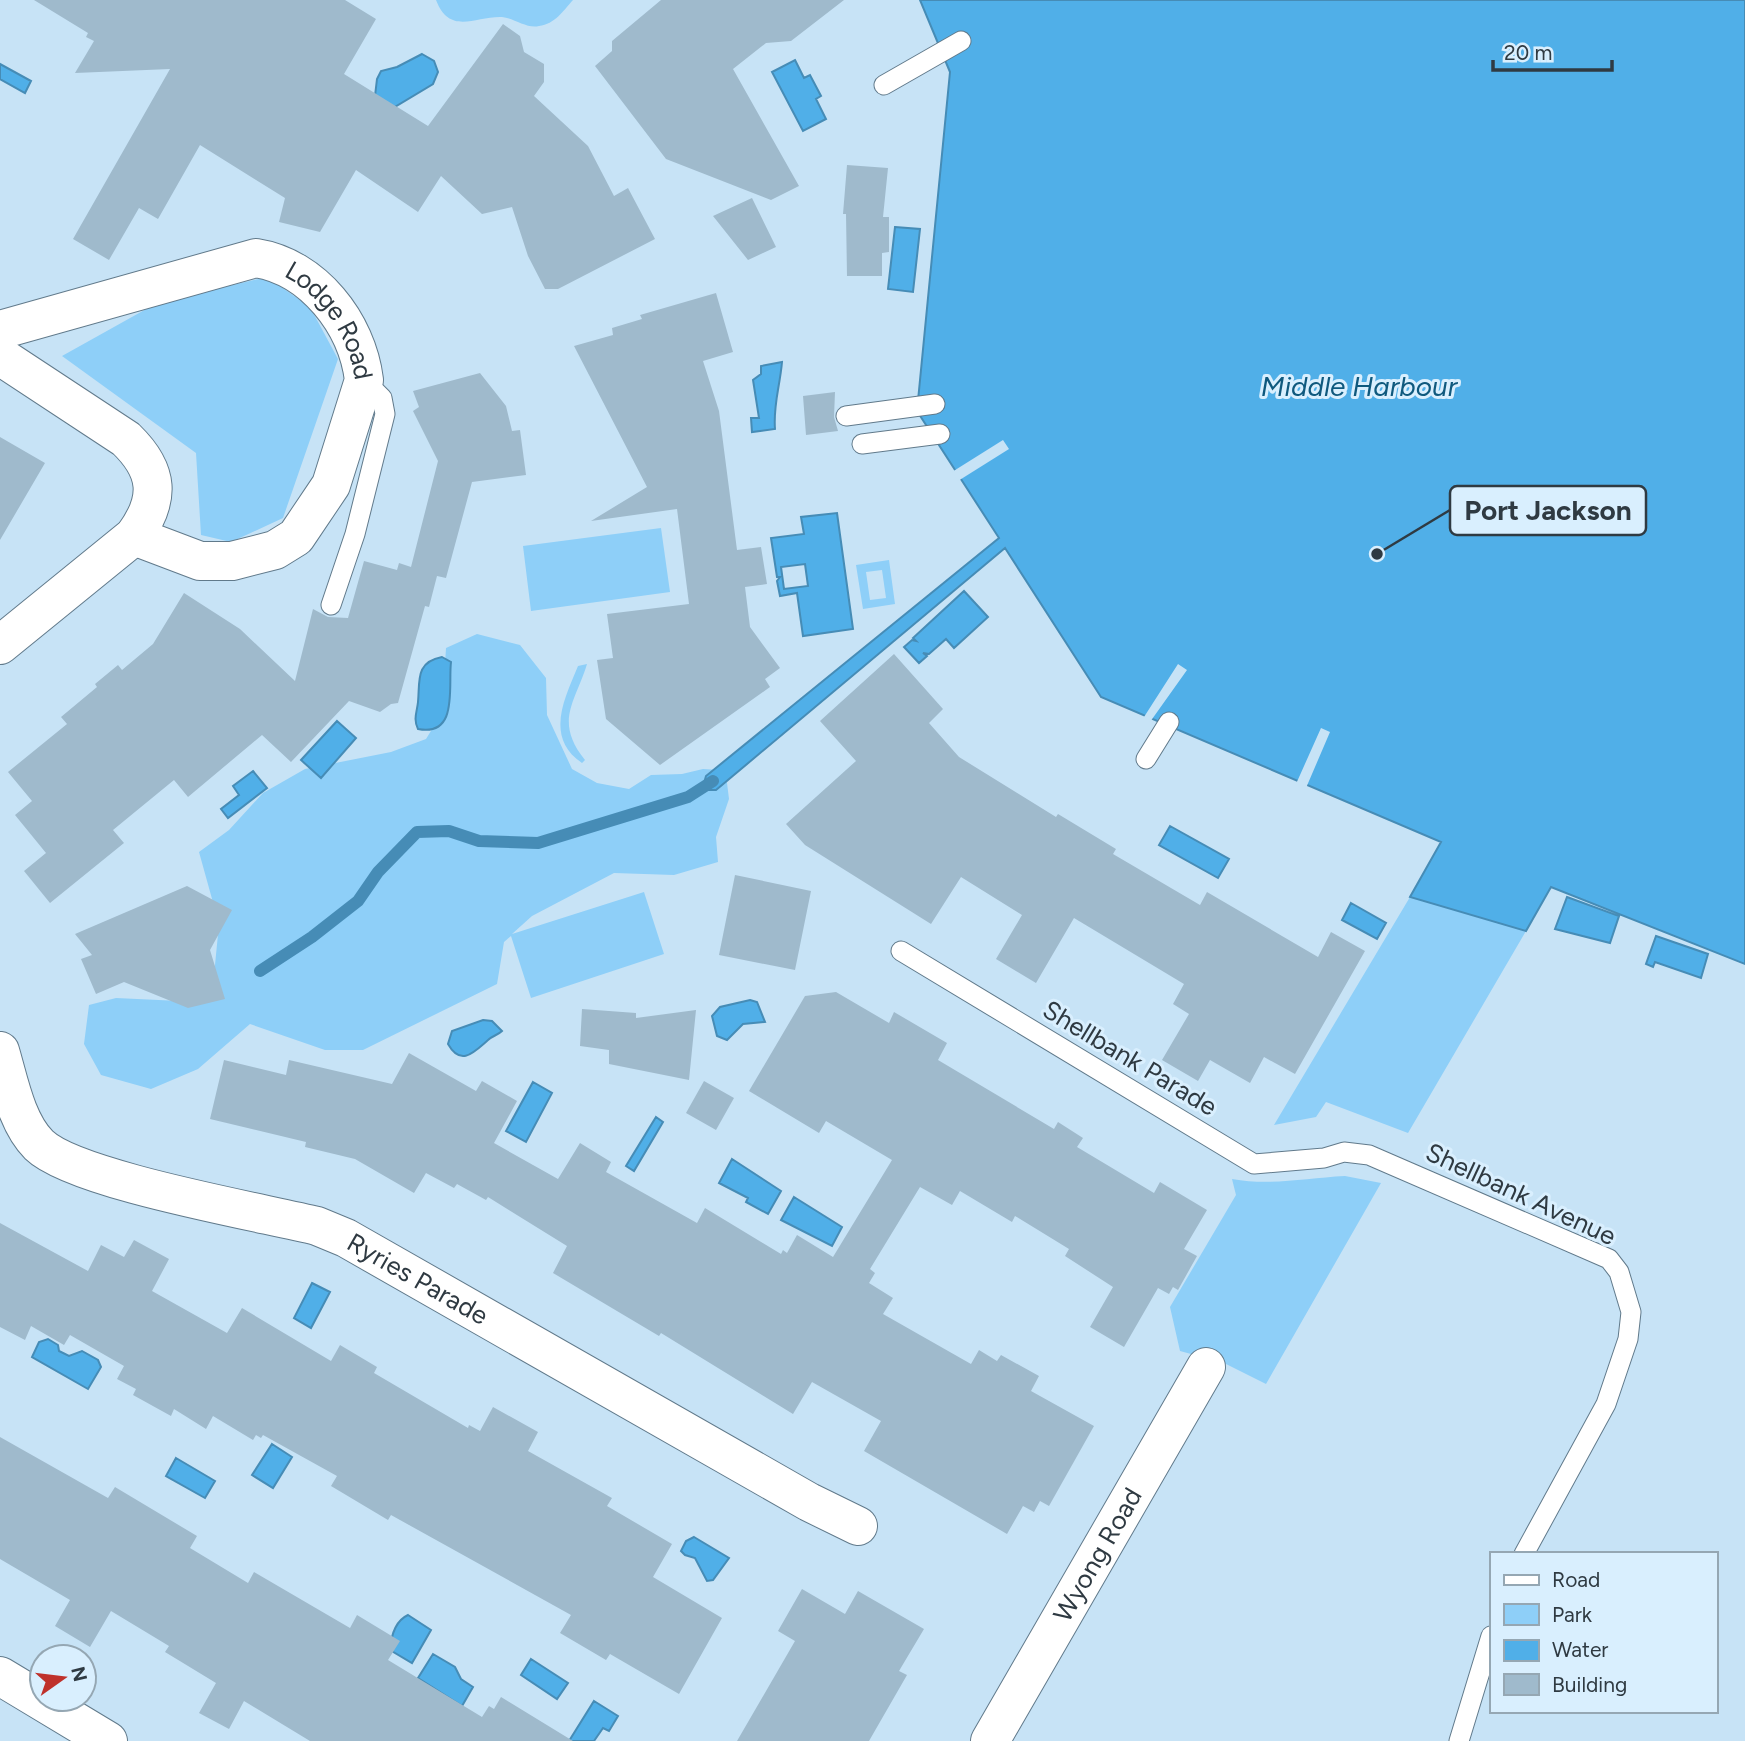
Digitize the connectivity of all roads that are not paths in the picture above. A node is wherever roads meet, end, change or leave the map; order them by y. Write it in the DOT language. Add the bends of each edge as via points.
graph roads {
  1 [pos="961,41"];
  2 [pos="884,85"];
  3 [pos="0,334"];
  4 [pos="0,356"];
  5 [pos="364,380"];
  6 [pos="935,404"];
  7 [pos="846,416"];
  8 [pos="940,434"];
  9 [pos="862,444"];
  10 [pos="134,536"];
  11 [pos="331,605"];
  12 [pos="0,645"];
  13 [pos="1169,722"];
  14 [pos="1146,759"];
  15 [pos="901,951"];
  16 [pos="0,1051"];
  17 [pos="1344,1152"];
  18 [pos="1206,1367"];
  19 [pos="858,1526"];
  20 [pos="1525,1552"];
  21 [pos="1490,1639"];
  22 [pos="0,1676"];
  23 [pos="108,1741"];
  24 [pos="990,1741"];
  25 [pos="1459,1741"];
  1 -- 2 [label="lane"];
  3 -- 5 [label="street, Lodge Road" via="7,327 256,258 279,262 305,277 328,300 357,351"];
  4 -- 10 [label="street" via="141,454 153,488 146,519"];
  5 -- 10 [label="street, Lodge Road" via="331,485 296,537 275,550 232,561 200,561"];
  5 -- 11 [label="lane" via="382,398 385,414 355,534"];
  6 -- 7 [label="lane"];
  8 -- 9 [label="lane"];
  10 -- 12 [label="street"];
  13 -- 14 [label="lane"];
  15 -- 17 [label="lane, Shellbank Parade" via="1254,1164"];
  16 -- 19 [label="street, Ryries Parade" via="16,1107 39,1145 56,1156 120,1179 317,1226 346,1238"];
  17 -- 20 [label="lane, Shellbank Avenue" via="1383,1159 1609,1259 1619,1272 1631,1312 1624,1352 1606,1404"];
  18 -- 24 [label="street, Wyong Road"];
  21 -- 25 [label="lane"];
  22 -- 23 [label="street"];
}
